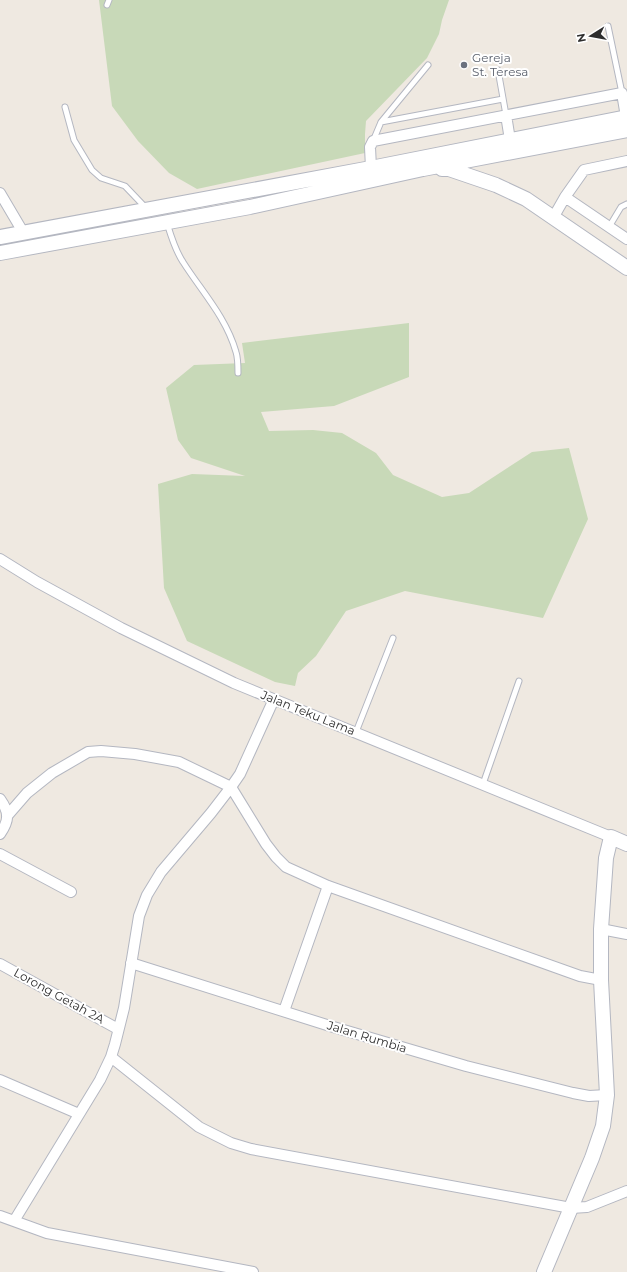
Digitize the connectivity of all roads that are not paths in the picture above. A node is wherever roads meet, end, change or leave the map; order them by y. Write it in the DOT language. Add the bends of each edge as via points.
graph roads {
  1 [pos="608,26"];
  2 [pos="428,65"];
  3 [pos="498,70"];
  4 [pos="622,93"];
  5 [pos="503,99"];
  6 [pos="65,107"];
  7 [pos="506,115"];
  8 [pos="627,121"];
  9 [pos="381,122"];
  10 [pos="510,140"];
  11 [pos="373,141"];
  12 [pos="627,161"];
  13 [pos="371,168"];
  14 [pos="423,169"];
  15 [pos="0,193"];
  16 [pos="565,197"];
  17 [pos="627,204"];
  18 [pos="146,209"];
  19 [pos="553,218"];
  20 [pos="167,222"];
  21 [pos="609,227"];
  22 [pos="23,232"];
  23 [pos="0,237"];
  24 [pos="627,239"];
  25 [pos="0,253"];
  26 [pos="627,268"];
  27 [pos="238,373"];
  28 [pos="0,559"];
  29 [pos="393,638"];
  30 [pos="519,681"];
  31 [pos="274,699"];
  32 [pos="356,732"];
  33 [pos="482,784"];
  34 [pos="231,787"];
  35 [pos="0,799"];
  36 [pos="7,816"];
  37 [pos="0,834"];
  38 [pos="611,837"];
  39 [pos="627,844"];
  40 [pos="0,854"];
  41 [pos="328,886"];
  42 [pos="71,892"];
  43 [pos="601,929"];
  44 [pos="627,934"];
  45 [pos="130,963"];
  46 [pos="0,964"];
  47 [pos="601,980"];
  48 [pos="284,1011"];
  49 [pos="118,1028"];
  50 [pos="111,1057"];
  51 [pos="0,1080"];
  52 [pos="607,1095"];
  53 [pos="79,1114"];
  54 [pos="627,1191"];
  55 [pos="571,1208"];
  56 [pos="0,1216"];
  57 [pos="14,1220"];
  58 [pos="253,1272"];
  59 [pos="544,1272"];
  1 -- 4 [label="lane"];
  2 -- 9 [label="lane"];
  3 -- 5 [label="lane"];
  4 -- 7 [label="street"];
  4 -- 8 [label="street"];
  5 -- 7 [label="lane"];
  5 -- 9 [label="lane"];
  6 -- 18 [label="lane" via="74,140 92,170 101,178 125,186"];
  7 -- 10 [label="street"];
  7 -- 11 [label="street"];
  8 -- 10 [label="main road"];
  8 -- 14 [label="main road"];
  9 -- 11 [label="lane"];
  10 -- 13 [label="main road"];
  11 -- 13 [label="street" via="370,147"];
  12 -- 16 [label="street" via="584,170"];
  13 -- 18 [label="main road"];
  14 -- 19 [label="main road" via="449,169 496,185 526,199"];
  14 -- 20 [label="main road"];
  15 -- 22 [label="street"];
  16 -- 19 [label="street"];
  16 -- 21 [label="street"];
  17 -- 21 [label="lane" via="621,206"];
  18 -- 22 [label="main road"];
  19 -- 26 [label="main road"];
  20 -- 25 [label="main road"];
  20 -- 27 [label="lane" via="183,262 214,304 229,333 237,353"];
  21 -- 24 [label="street"];
  22 -- 23 [label="main road"];
  28 -- 31 [label="street, Jalan Teku Lama" via="121,628 234,683"];
  29 -- 32 [label="lane"];
  30 -- 33 [label="lane"];
  31 -- 32 [label="street, Jalan Teku Lama"];
  31 -- 34 [label="street" via="240,774"];
  32 -- 33 [label="street, Jalan Teku Lama"];
  33 -- 38 [label="street, Jalan Teku Lama"];
  34 -- 36 [label="street" via="179,762 135,754 88,752 52,773 27,793"];
  34 -- 41 [label="street" via="266,844 281,862 301,875"];
  34 -- 45 [label="street" via="161,872 147,895 139,916"];
  35 -- 36 [label="street"];
  36 -- 37 [label="street"];
  38 -- 39 [label="main road, Jalan Teku Lama"];
  38 -- 43 [label="main road" via="606,858"];
  40 -- 42 [label="street"];
  41 -- 47 [label="street" via="580,976"];
  41 -- 48 [label="street"];
  43 -- 44 [label="street"];
  43 -- 47 [label="main road"];
  45 -- 48 [label="street, Jalan Rumbia"];
  45 -- 49 [label="street" via="124,1008"];
  46 -- 49 [label="street, Lorong Getah 2A"];
  47 -- 52 [label="main road"];
  48 -- 52 [label="street, Jalan Rumbia" via="466,1066 573,1093 589,1096"];
  49 -- 50 [label="street"];
  50 -- 53 [label="street"];
  50 -- 55 [label="street" via="199,1127 231,1144"];
  51 -- 53 [label="street"];
  52 -- 55 [label="main road" via="603,1126"];
  53 -- 57 [label="street"];
  54 -- 55 [label="street" via="586,1206"];
  55 -- 59 [label="main road"];
  56 -- 57 [label="street"];
  57 -- 58 [label="street" via="47,1233"];
}
